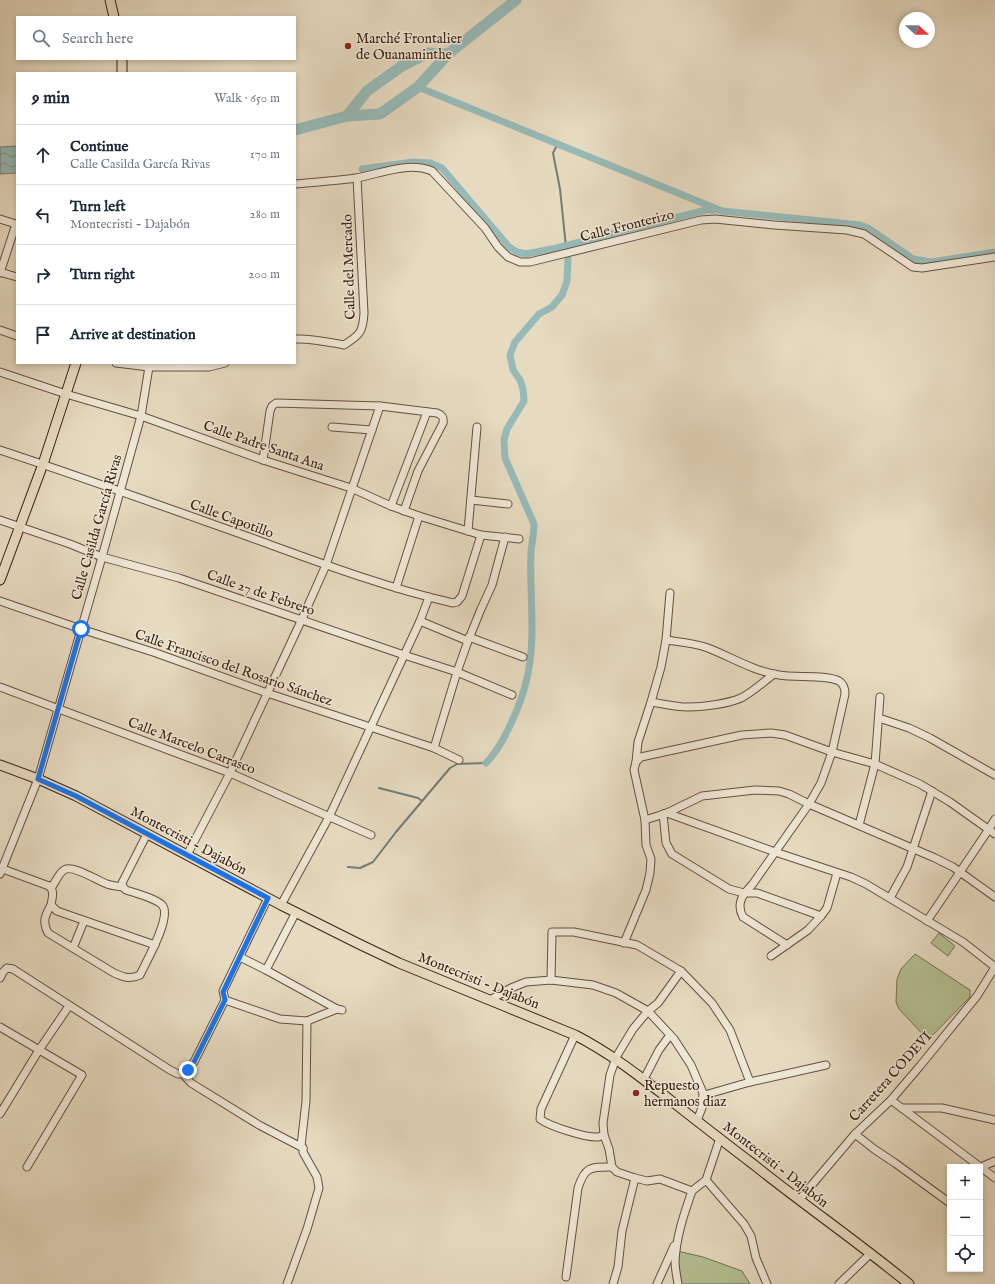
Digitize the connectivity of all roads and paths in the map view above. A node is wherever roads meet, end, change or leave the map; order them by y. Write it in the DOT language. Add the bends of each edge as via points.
graph roads {
  1 [pos="110,0"];
  2 [pos="114,16"];
  3 [pos="122,60"];
  4 [pos="122,72"];
  5 [pos="357,178"];
  6 [pos="296,184"];
  7 [pos="0,219"];
  8 [pos="16,224"];
  9 [pos="995,257"];
  10 [pos="0,272"];
  11 [pos="16,277"];
  12 [pos="0,330"];
  13 [pos="16,336"];
  14 [pos="296,339"];
  15 [pos="76,364"];
  16 [pos="124,364"];
  17 [pos="221,364"];
  18 [pos="149,367"];
  19 [pos="0,372"];
  20 [pos="66,394"];
  21 [pos="380,406"];
  22 [pos="427,412"];
  23 [pos="141,416"];
  24 [pos="332,426"];
  25 [pos="477,427"];
  26 [pos="372,430"];
  27 [pos="0,450"];
  28 [pos="263,460"];
  29 [pos="43,464"];
  30 [pos="351,488"];
  31 [pos="120,491"];
  32 [pos="471,500"];
  33 [pos="508,504"];
  34 [pos="391,506"];
  35 [pos="404,511"];
  36 [pos="418,516"];
  37 [pos="0,520"];
  38 [pos="20,526"];
  39 [pos="468,531"];
  40 [pos="481,535"];
  41 [pos="505,537"];
  42 [pos="519,539"];
  43 [pos="102,557"];
  44 [pos="326,565"];
  45 [pos="0,580"];
  46 [pos="396,588"];
  47 [pos="670,593"];
  48 [pos="429,597"];
  49 [pos="0,601"];
  50 [pos="302,619"];
  51 [pos="420,621"];
  52 [pos="81,629"];
  53 [pos="469,639"];
  54 [pos="666,640"];
  55 [pos="404,655"];
  56 [pos="523,657"];
  57 [pos="457,672"];
  58 [pos="774,674"];
  59 [pos="0,687"];
  60 [pos="267,693"];
  61 [pos="512,695"];
  62 [pos="880,697"];
  63 [pos="651,702"];
  64 [pos="59,708"];
  65 [pos="878,718"];
  66 [pos="371,728"];
  67 [pos="434,748"];
  68 [pos="832,752"];
  69 [pos="459,760"];
  70 [pos="636,762"];
  71 [pos="875,764"];
  72 [pos="0,765"];
  73 [pos="230,773"];
  74 [pos="995,775"];
  75 [pos="38,779"];
  76 [pos="932,791"];
  77 [pos="808,804"];
  78 [pos="665,814"];
  79 [pos="329,817"];
  80 [pos="995,819"];
  81 [pos="646,820"];
  82 [pos="859,825"];
  83 [pos="992,832"];
  84 [pos="147,834"];
  85 [pos="371,835"];
  86 [pos="913,849"];
  87 [pos="774,852"];
  88 [pos="188,855"];
  89 [pos="1,870"];
  90 [pos="837,872"];
  91 [pos="960,872"];
  92 [pos="123,886"];
  93 [pos="51,888"];
  94 [pos="744,893"];
  95 [pos="995,897"];
  96 [pos="268,898"];
  97 [pos="890,898"];
  98 [pos="51,905"];
  99 [pos="281,905"];
  100 [pos="296,912"];
  101 [pos="821,916"];
  102 [pos="927,920"];
  103 [pos="84,921"];
  104 [pos="624,942"];
  105 [pos="155,945"];
  106 [pos="787,945"];
  107 [pos="73,948"];
  108 [pos="771,956"];
  109 [pos="240,957"];
  110 [pos="995,966"];
  111 [pos="266,970"];
  112 [pos="681,971"];
  113 [pos="0,978"];
  114 [pos="551,980"];
  115 [pos="225,1000"];
  116 [pos="490,1000"];
  117 [pos="69,1006"];
  118 [pos="648,1011"];
  119 [pos="307,1021"];
  120 [pos="0,1028"];
  121 [pos="575,1035"];
  122 [pos="670,1035"];
  123 [pos="38,1050"];
  124 [pos="616,1059"];
  125 [pos="826,1065"];
  126 [pos="184,1074"];
  127 [pos="644,1080"];
  128 [pos="750,1082"];
  129 [pos="703,1097"];
  130 [pos="891,1100"];
  131 [pos="902,1108"];
  132 [pos="0,1113"];
  133 [pos="697,1120"];
  134 [pos="995,1120"];
  135 [pos="855,1134"];
  136 [pos="604,1135"];
  137 [pos="720,1138"];
  138 [pos="303,1148"];
  139 [pos="995,1160"];
  140 [pos="977,1164"];
  141 [pos="983,1166"];
  142 [pos="27,1167"];
  143 [pos="612,1167"];
  144 [pos="983,1169"];
  145 [pos="635,1178"];
  146 [pos="995,1178"];
  147 [pos="706,1180"];
  148 [pos="692,1191"];
  149 [pos="799,1200"];
  150 [pos="947,1201"];
  151 [pos="677,1241"];
  152 [pos="871,1253"];
  153 [pos="566,1277"];
  154 [pos="287,1284"];
  155 [pos="613,1284"];
  156 [pos="657,1284"];
  157 [pos="678,1284"];
  158 [pos="767,1284"];
  159 [pos="840,1284"];
  160 [pos="909,1284"];
  1 -- 2 [label="main road"];
  3 -- 4 [label="main road"];
  5 -- 6 [label="street, Calle Fronterizo"];
  5 -- 9 [label="street, Calle Fronterizo" via="407,167 424,167 432,171 508,257 520,262 530,262 701,220 715,219 847,230 864,234 913,267 922,268"];
  5 -- 14 [label="street, Calle del Mercado" via="363,326 358,336 344,345"];
  7 -- 8 [label="street"];
  8 -- 10 [label="street"];
  10 -- 11 [label="street"];
  12 -- 13 [label="street"];
  15 -- 20 [label="main road"];
  16 -- 18 [label="street"];
  17 -- 18 [label="street" via="209,367"];
  18 -- 23 [label="street, Calle Casilda García Rivas"];
  19 -- 20 [label="street, Calle Padre Santa Ana"];
  20 -- 23 [label="street, Calle Padre Santa Ana"];
  20 -- 29 [label="main road"];
  21 -- 22 [label="street"];
  21 -- 26 [label="street"];
  21 -- 28 [label="street" via="276,403 270,411"];
  22 -- 34 [label="street"];
  22 -- 35 [label="street" via="441,415 444,418 443,423 418,471"];
  23 -- 28 [label="street, Calle Padre Santa Ana"];
  23 -- 31 [label="street, Calle Casilda García Rivas"];
  24 -- 26 [label="street"];
  25 -- 32 [label="street"];
  26 -- 30 [label="street"];
  27 -- 29 [label="street, Calle Capotillo"];
  28 -- 30 [label="street, Calle Padre Santa Ana"];
  29 -- 31 [label="street, Calle Capotillo"];
  29 -- 38 [label="main road"];
  30 -- 34 [label="street, Calle Padre Santa Ana"];
  30 -- 44 [label="street"];
  31 -- 43 [label="street, Calle Casilda García Rivas"];
  31 -- 44 [label="street, Calle Capotillo"];
  32 -- 33 [label="street"];
  32 -- 39 [label="street"];
  34 -- 35 [label="street, Calle Padre Santa Ana"];
  35 -- 36 [label="street, Calle Padre Santa Ana"];
  36 -- 39 [label="street, Calle Padre Santa Ana"];
  36 -- 46 [label="street"];
  37 -- 38 [label="street, Calle 27 de Febrero"];
  38 -- 43 [label="street, Calle 27 de Febrero"];
  38 -- 45 [label="main road"];
  39 -- 40 [label="street, Calle Padre Santa Ana"];
  40 -- 41 [label="street, Calle Padre Santa Ana"];
  40 -- 48 [label="street, Calle Capotillo" via="462,596 457,602"];
  41 -- 42 [label="street, Calle Padre Santa Ana"];
  41 -- 53 [label="street" via="492,585"];
  43 -- 50 [label="street, Calle 27 de Febrero" via="179,578"];
  43 -- 52 [label="street, Calle Casilda García Rivas"];
  44 -- 46 [label="street, Calle Capotillo"];
  44 -- 50 [label="street"];
  46 -- 48 [label="street, Calle Capotillo"];
  47 -- 54 [label="street"];
  48 -- 51 [label="street"];
  49 -- 52 [label="street, Calle Francisco del Rosario Sánchez"];
  50 -- 55 [label="street, Calle 27 de Febrero"];
  50 -- 60 [label="street"];
  51 -- 53 [label="street"];
  51 -- 55 [label="street"];
  52 -- 60 [label="street, Calle Francisco del Rosario Sánchez"];
  52 -- 64 [label="street, Calle Casilda García Rivas"];
  53 -- 56 [label="street"];
  53 -- 57 [label="street"];
  54 -- 58 [label="street" via="706,647"];
  54 -- 63 [label="street"];
  55 -- 57 [label="street, Calle 27 de Febrero"];
  55 -- 66 [label="street"];
  57 -- 61 [label="street, Calle 27 de Febrero"];
  57 -- 67 [label="street"];
  58 -- 63 [label="street" via="740,698 723,703 688,707"];
  58 -- 68 [label="street" via="832,679 844,687 845,694"];
  59 -- 64 [label="street, Calle Marcelo Carrasco"];
  60 -- 66 [label="street, Calle Francisco del Rosario Sánchez"];
  60 -- 73 [label="street"];
  62 -- 65 [label="street"];
  63 -- 70 [label="street" via="638,742"];
  64 -- 73 [label="street, Calle Marcelo Carrasco"];
  64 -- 75 [label="street, Calle Casilda García Rivas"];
  65 -- 71 [label="street"];
  65 -- 74 [label="street" via="916,731"];
  66 -- 67 [label="street, Calle Francisco del Rosario Sánchez"];
  66 -- 79 [label="street"];
  67 -- 69 [label="street, Calle Francisco del Rosario Sánchez"];
  68 -- 70 [label="street" via="785,735 771,733 742,736 649,755 641,757"];
  68 -- 71 [label="street"];
  68 -- 77 [label="street" via="821,783"];
  70 -- 81 [label="street" via="634,770"];
  71 -- 76 [label="street"];
  71 -- 82 [label="street"];
  72 -- 75 [label="main road, Montecristi - Dajabón"];
  73 -- 79 [label="street, Calle Marcelo Carrasco"];
  73 -- 88 [label="street"];
  75 -- 84 [label="main road, Montecristi - Dajabón"];
  75 -- 89 [label="street, Calle Casilda García Rivas"];
  76 -- 83 [label="street"];
  76 -- 86 [label="street"];
  77 -- 78 [label="street" via="779,791 755,790 702,796"];
  77 -- 82 [label="street"];
  77 -- 87 [label="street"];
  78 -- 81 [label="street"];
  78 -- 87 [label="street"];
  78 -- 94 [label="street" via="666,842 672,854 730,889"];
  79 -- 85 [label="street, Calle Marcelo Carrasco"];
  79 -- 99 [label="street"];
  80 -- 83 [label="street"];
  81 -- 104 [label="street" via="646,844 651,859 650,873 646,890"];
  82 -- 86 [label="street"];
  83 -- 91 [label="street"];
  84 -- 88 [label="main road, Montecristi - Dajabón"];
  84 -- 92 [label="street" via="123,880"];
  86 -- 91 [label="street" via="936,858"];
  86 -- 97 [label="street" via="907,867"];
  87 -- 90 [label="street"];
  87 -- 94 [label="street"];
  88 -- 96 [label="main road, Montecristi - Dajabón"];
  89 -- 93 [label="street"];
  90 -- 97 [label="street"];
  90 -- 101 [label="street" via="827,908"];
  91 -- 95 [label="street"];
  91 -- 102 [label="street"];
  92 -- 93 [label="street" via="108,885 67,868"];
  92 -- 105 [label="street" via="126,890 157,901 163,906 165,913"];
  93 -- 98 [label="street"];
  94 -- 101 [label="street" via="757,893"];
  94 -- 106 [label="street" via="740,911 744,918"];
  96 -- 99 [label="main road, Montecristi - Dajabón"];
  96 -- 109 [label="street"];
  97 -- 102 [label="street"];
  98 -- 103 [label="street" via="57,911"];
  98 -- 107 [label="street" via="44,926 48,933"];
  99 -- 100 [label="main road, Montecristi - Dajabón"];
  100 -- 111 [label="street"];
  100 -- 116 [label="main road, Montecristi - Dajabón" via="399,963"];
  101 -- 106 [label="street" via="808,930"];
  102 -- 110 [label="street"];
  103 -- 105 [label="street"];
  103 -- 107 [label="street"];
  104 -- 112 [label="street" via="637,945"];
  104 -- 114 [label="street" via="574,932 552,932"];
  105 -- 107 [label="street" via="140,976 134,978 114,973"];
  106 -- 108 [label="street"];
  109 -- 111 [label="street"];
  109 -- 115 [label="street" via="223,992"];
  110 -- 130 [label="street, Carretera CODEVI" via="977,996"];
  111 -- 119 [label="street" via="340,1010"];
  112 -- 118 [label="street" via="658,1003"];
  112 -- 128 [label="street" via="712,1003 730,1030"];
  113 -- 117 [label="street" via="7,968 13,969"];
  114 -- 116 [label="street" via="526,982"];
  114 -- 118 [label="street" via="593,985 616,993"];
  115 -- 119 [label="street" via="280,1019"];
  115 -- 126 [label="street" via="194,1062"];
  116 -- 121 [label="main road, Montecristi - Dajabón"];
  117 -- 123 [label="street"];
  117 -- 126 [label="street" via="170,1070"];
  118 -- 122 [label="street"];
  118 -- 124 [label="street" via="633,1029"];
  119 -- 138 [label="street" via="306,1101 301,1146"];
  120 -- 123 [label="street"];
  121 -- 124 [label="main road, Montecristi - Dajabón"];
  121 -- 136 [label="street" via="541,1110 540,1119 579,1134 598,1137"];
  122 -- 127 [label="street" via="659,1050"];
  122 -- 129 [label="street" via="691,1065"];
  123 -- 132 [label="street"];
  123 -- 142 [label="street" via="82,1075"];
  124 -- 127 [label="main road, Montecristi - Dajabón"];
  124 -- 136 [label="street" via="610,1075 602,1123"];
  125 -- 128 [label="street"];
  126 -- 138 [label="street" via="191,1083 259,1125"];
  127 -- 133 [label="main road, Montecristi - Dajabón"];
  128 -- 129 [label="street"];
  129 -- 133 [label="street" via="703,1105"];
  130 -- 131 [label="street"];
  130 -- 135 [label="street, Carretera CODEVI"];
  131 -- 134 [label="street" via="942,1108"];
  131 -- 140 [label="street"];
  133 -- 137 [label="main road, Montecristi - Dajabón"];
  135 -- 149 [label="street, Carretera CODEVI"];
  135 -- 150 [label="street"];
  136 -- 143 [label="street"];
  137 -- 147 [label="street"];
  137 -- 149 [label="main road, Montecristi - Dajabón"];
  138 -- 154 [label="street" via="320,1188"];
  139 -- 141 [label="street"];
  143 -- 145 [label="street" via="617,1172"];
  143 -- 153 [label="street" via="592,1167 585,1171 581,1178"];
  144 -- 146 [label="street"];
  145 -- 148 [label="street" via="648,1181 660,1179"];
  145 -- 155 [label="street"];
  147 -- 148 [label="street"];
  147 -- 158 [label="street" via="744,1224 751,1236 756,1258"];
  148 -- 151 [label="street"];
  149 -- 152 [label="main road, Montecristi - Dajabón"];
  151 -- 156 [label="street"];
  151 -- 157 [label="street" via="675,1263"];
  152 -- 159 [label="street"];
  152 -- 160 [label="main road, Montecristi - Dajabón"];
}
